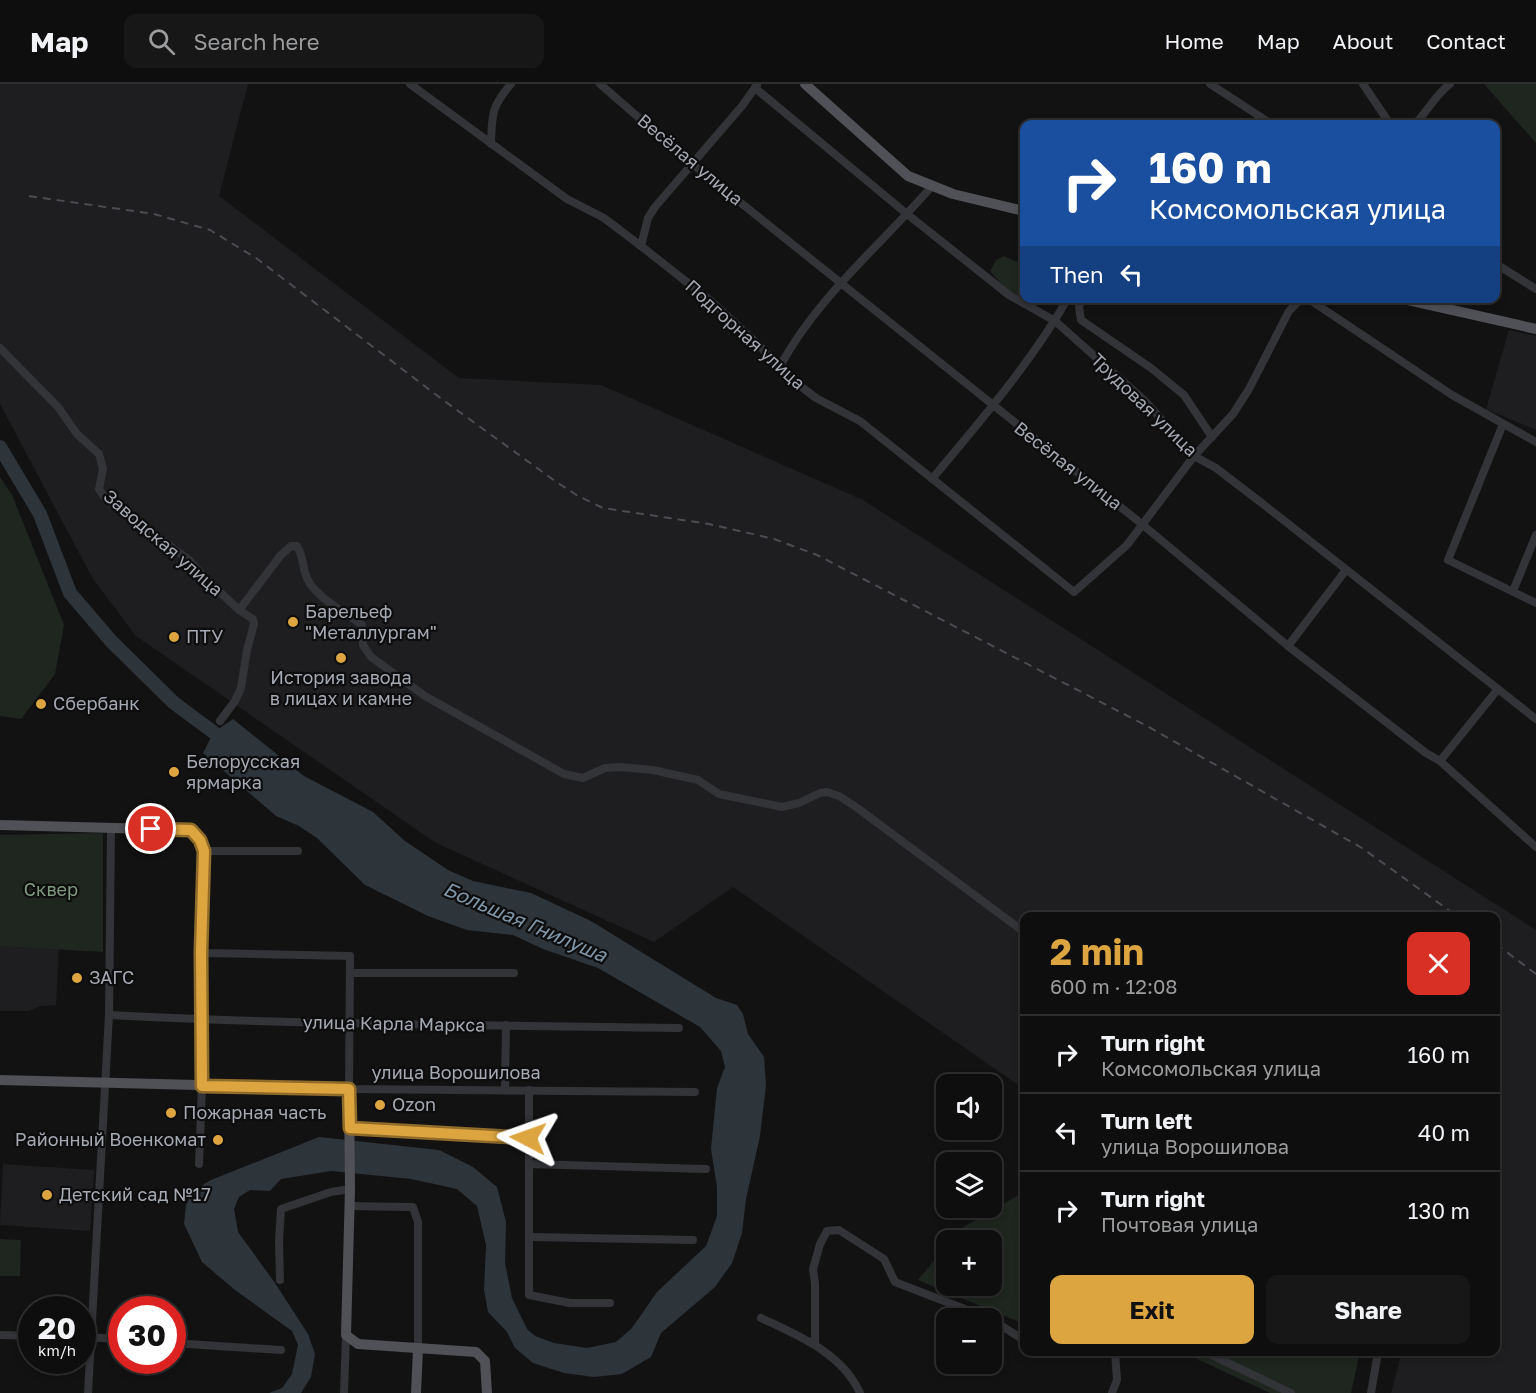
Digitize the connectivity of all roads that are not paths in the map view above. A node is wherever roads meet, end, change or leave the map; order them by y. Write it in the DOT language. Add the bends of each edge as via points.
graph roads {
  1 [pos="410,84"];
  2 [pos="511,84"];
  3 [pos="600,84"];
  4 [pos="805,84"];
  5 [pos="1210,84"];
  6 [pos="1363,84"];
  7 [pos="1450,84"];
  8 [pos="756,86"];
  9 [pos="1267,120"];
  10 [pos="1387,120"];
  11 [pos="1418,120"];
  12 [pos="491,144"];
  13 [pos="691,163"];
  14 [pos="932,186"];
  15 [pos="1020,210"];
  16 [pos="907,214"];
  17 [pos="641,246"];
  18 [pos="1500,266"];
  19 [pos="840,283"];
  20 [pos="1536,289"];
  21 [pos="1020,301"];
  22 [pos="1023,303"];
  23 [pos="1065,303"];
  24 [pos="1080,303"];
  25 [pos="1297,303"];
  26 [pos="1314,303"];
  27 [pos="1421,303"];
  28 [pos="1055,321"];
  29 [pos="1536,329"];
  30 [pos="0,348"];
  31 [pos="779,368"];
  32 [pos="992,406"];
  33 [pos="1503,424"];
  34 [pos="1212,437"];
  35 [pos="1536,442"];
  36 [pos="1194,456"];
  37 [pos="932,479"];
  38 [pos="1143,525"];
  39 [pos="1536,535"];
  40 [pos="1346,570"];
  41 [pos="1513,591"];
  42 [pos="1536,603"];
  43 [pos="239,610"];
  44 [pos="1288,646"];
  45 [pos="1498,689"];
  46 [pos="1536,719"];
  47 [pos="220,722"];
  48 [pos="1440,761"];
  49 [pos="0,825"];
  50 [pos="111,828"];
  51 [pos="1536,847"];
  52 [pos="204,851"];
  53 [pos="298,851"];
  54 [pos="1020,930"];
  55 [pos="201,952"];
  56 [pos="514,972"];
  57 [pos="350,973"];
  58 [pos="109,1015"];
  59 [pos="203,1020"];
  60 [pos="350,1023"];
  61 [pos="506,1025"];
  62 [pos="679,1028"];
  63 [pos="0,1080"];
  64 [pos="105,1082"];
  65 [pos="202,1086"];
  66 [pos="349,1089"];
  67 [pos="505,1089"];
  68 [pos="529,1090"];
  69 [pos="695,1092"];
  70 [pos="350,1133"];
  71 [pos="528,1138"];
  72 [pos="199,1164"];
  73 [pos="529,1164"];
  74 [pos="706,1169"];
  75 [pos="350,1189"];
  76 [pos="349,1206"];
  77 [pos="529,1238"];
  78 [pos="693,1240"];
  79 [pos="280,1280"];
  80 [pos="90,1296"];
  81 [pos="610,1303"];
  82 [pos="962,1308"];
  83 [pos="761,1318"];
  84 [pos="1002,1326"];
  85 [pos="0,1335"];
  86 [pos="346,1335"];
  87 [pos="18,1336"];
  88 [pos="1020,1338"];
  89 [pos="186,1344"];
  90 [pos="815,1344"];
  91 [pos="418,1349"];
  92 [pos="281,1350"];
  93 [pos="1116,1356"];
  94 [pos="1213,1356"];
  95 [pos="1377,1356"];
  96 [pos="88,1374"];
  97 [pos="88,1393"];
  98 [pos="344,1393"];
  99 [pos="416,1393"];
  100 [pos="487,1393"];
  101 [pos="860,1393"];
  102 [pos="1112,1393"];
  103 [pos="1291,1393"];
  104 [pos="1371,1393"];
  1 -- 12 [label="street, Подгорная улица"];
  2 -- 12 [label="street" via="498,99 493,114"];
  3 -- 13 [label="street, Весёлая улица"];
  4 -- 14 [label="main road" via="908,176"];
  5 -- 9 [label="street"];
  6 -- 10 [label="street"];
  7 -- 11 [label="street"];
  8 -- 13 [label="street"];
  8 -- 16 [label="street, Трудовая улица"];
  12 -- 17 [label="street, Подгорная улица"];
  13 -- 17 [label="street" via="648,218"];
  13 -- 19 [label="street, Весёлая улица"];
  14 -- 15 [label="main road"];
  14 -- 16 [label="street"];
  16 -- 19 [label="street"];
  16 -- 21 [label="street, Трудовая улица"];
  17 -- 31 [label="street, Подгорная улица" via="712,302"];
  18 -- 20 [label="street"];
  19 -- 31 [label="street" via="790,347"];
  19 -- 32 [label="street, Весёлая улица"];
  22 -- 28 [label="street, Трудовая улица"];
  23 -- 28 [label="street"];
  24 -- 34 [label="street" via="1081,320 1184,395"];
  25 -- 34 [label="street" via="1289,311 1240,404"];
  26 -- 33 [label="street" via="1452,395"];
  27 -- 29 [label="main road"];
  28 -- 32 [label="street"];
  28 -- 36 [label="street, Трудовая улица" via="1144,400"];
  30 -- 43 [label="street, Заводская улица" via="99,454 104,469 99,489 105,498 189,560"];
  31 -- 37 [label="street, Подгорная улица" via="816,398 860,421"];
  32 -- 37 [label="street"];
  32 -- 38 [label="street, Весёлая улица"];
  33 -- 35 [label="street"];
  33 -- 41 [label="street" via="1448,560"];
  34 -- 36 [label="street"];
  36 -- 38 [label="street"];
  36 -- 40 [label="street, Трудовая улица" via="1216,468"];
  37 -- 38 [label="street, Подгорная улица" via="1074,592 1127,545"];
  38 -- 44 [label="street, Весёлая улица"];
  39 -- 41 [label="street"];
  40 -- 44 [label="street"];
  40 -- 45 [label="street, Трудовая улица"];
  41 -- 42 [label="street"];
  43 -- 47 [label="street, Заводская улица" via="254,624 241,688"];
  43 -- 54 [label="street" via="281,555 297,546 313,588 362,625 363,645 371,657 425,696 564,774 583,778 605,768 652,770 698,780 719,794 782,807 827,792 856,807"];
  44 -- 48 [label="street, Весёлая улица"];
  45 -- 46 [label="street, Трудовая улица"];
  45 -- 48 [label="street"];
  48 -- 51 [label="street, Весёлая улица"];
  49 -- 50 [label="main road"];
  50 -- 52 [label="main road" via="191,830"];
  50 -- 58 [label="street"];
  52 -- 53 [label="street"];
  52 -- 55 [label="main road"];
  55 -- 57 [label="street" via="350,956"];
  55 -- 59 [label="main road"];
  56 -- 57 [label="street"];
  57 -- 60 [label="street"];
  58 -- 59 [label="street, улица Карла Маркса"];
  58 -- 64 [label="street"];
  59 -- 60 [label="street, улица Карла Маркса"];
  59 -- 65 [label="main road"];
  60 -- 61 [label="street, улица Карла Маркса"];
  60 -- 66 [label="street"];
  61 -- 62 [label="street, улица Карла Маркса"];
  61 -- 67 [label="street"];
  63 -- 64 [label="main road, улица Ворошилова"];
  64 -- 65 [label="main road, улица Ворошилова"];
  64 -- 80 [label="street"];
  65 -- 66 [label="main road, улица Ворошилова"];
  65 -- 72 [label="street"];
  66 -- 67 [label="street, улица Ворошилова"];
  66 -- 70 [label="main road"];
  67 -- 68 [label="street, улица Ворошилова"];
  68 -- 69 [label="street, улица Ворошилова"];
  68 -- 71 [label="street"];
  70 -- 71 [label="street"];
  70 -- 75 [label="main road"];
  71 -- 73 [label="street"];
  73 -- 74 [label="street"];
  73 -- 77 [label="street"];
  75 -- 76 [label="main road"];
  75 -- 79 [label="street" via="281,1209"];
  76 -- 86 [label="main road"];
  76 -- 91 [label="street" via="413,1207 418,1222"];
  77 -- 78 [label="street"];
  77 -- 81 [label="street" via="529,1295 570,1303"];
  82 -- 90 [label="street" via="895,1282 884,1259 839,1230 827,1231 813,1269"];
  83 -- 90 [label="street"];
  84 -- 88 [label="street"];
  85 -- 87 [label="street"];
  86 -- 91 [label="main road" via="358,1344"];
  86 -- 98 [label="street"];
  89 -- 92 [label="street"];
  90 -- 101 [label="street" via="854,1380"];
  91 -- 99 [label="main road"];
  91 -- 100 [label="main road" via="476,1352 485,1361"];
  93 -- 102 [label="street" via="1117,1380"];
  94 -- 103 [label="street"];
  95 -- 104 [label="street"];
  96 -- 97 [label="street"];
}
